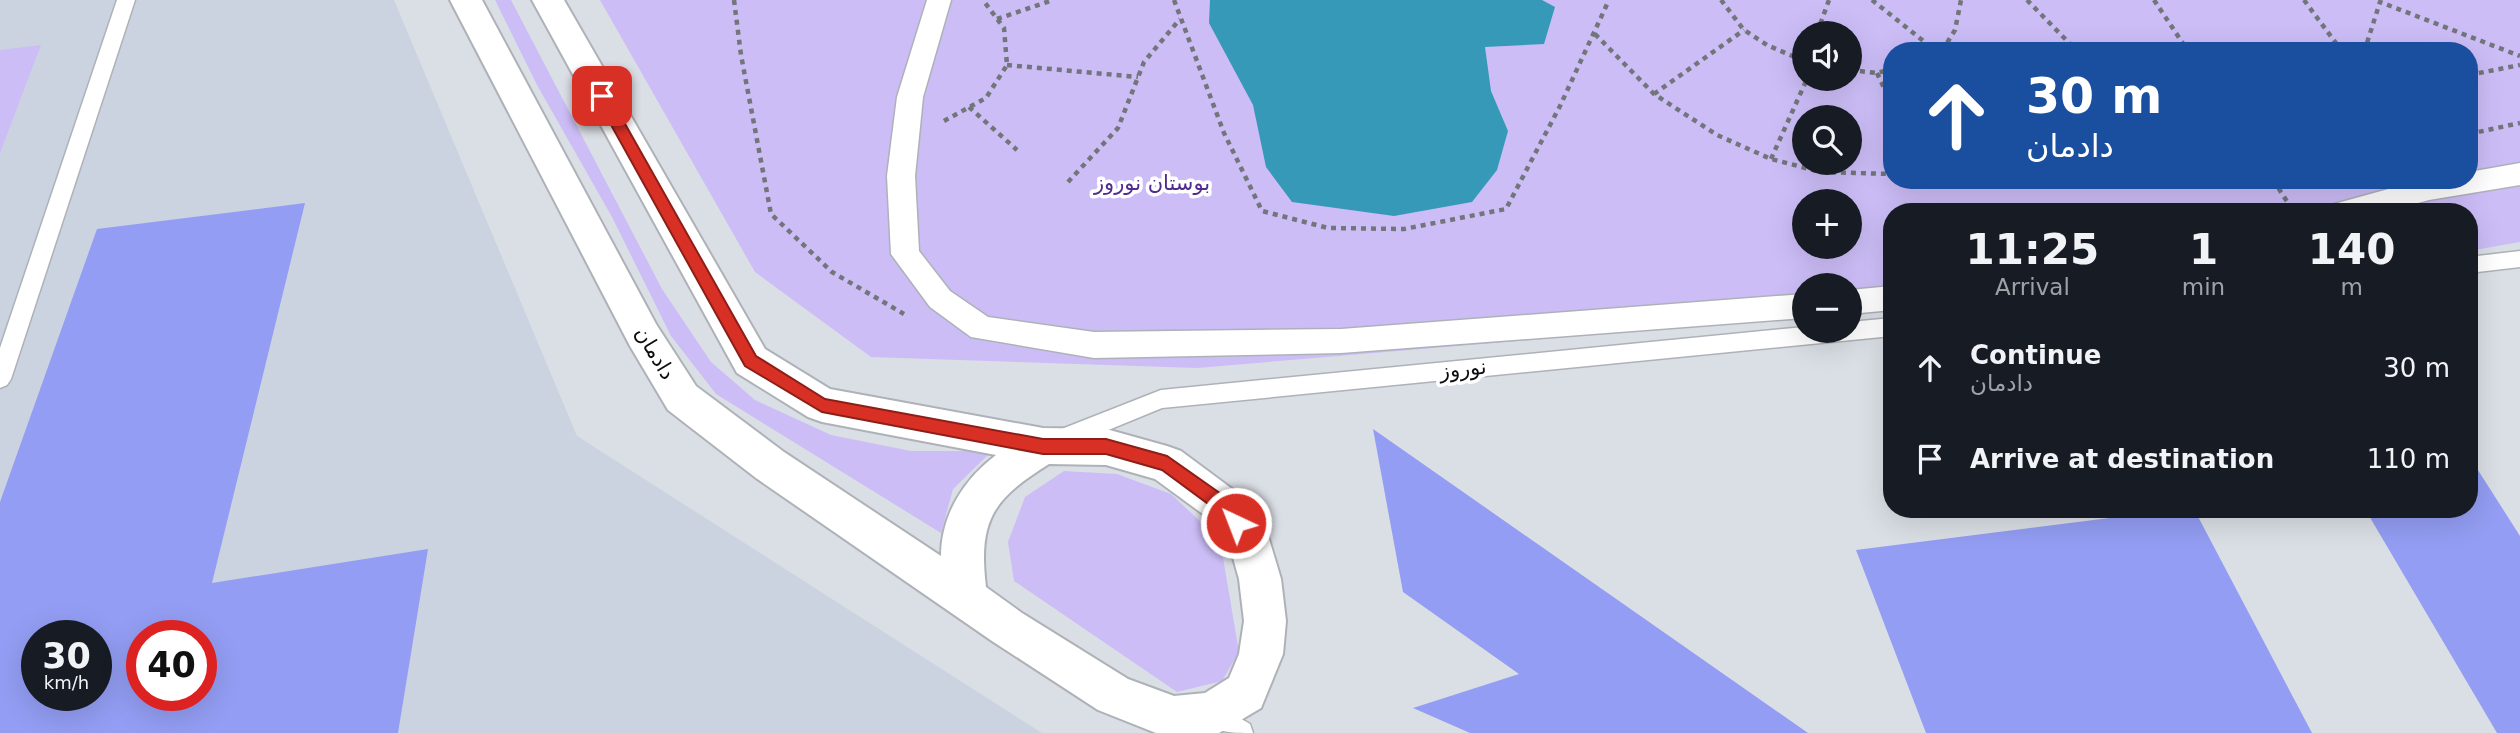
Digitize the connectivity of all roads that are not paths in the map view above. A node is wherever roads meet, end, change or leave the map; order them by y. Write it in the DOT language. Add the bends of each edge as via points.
graph roads {
  1 [pos="126,0"];
  2 [pos="466,0"];
  3 [pos="548,0"];
  4 [pos="939,0"];
  5 [pos="2520,174"];
  6 [pos="2478,181"];
  7 [pos="2436,189"];
  8 [pos="2379,203"];
  9 [pos="2520,259"];
  10 [pos="2478,264"];
  11 [pos="1883,299"];
  12 [pos="1862,301"];
  13 [pos="1792,307"];
  14 [pos="1883,328"];
  15 [pos="0,379"];
  16 [pos="1043,446"];
  17 [pos="966,597"];
  18 [pos="1227,724"];
  1 -- 15 [label="lane"];
  2 -- 17 [label="street, دادمان" via="643,335 682,398 770,466"];
  3 -- 16 [label="street" via="751,361 822,405"];
  4 -- 13 [label="street" via="910,97 901,176 905,254 940,299 981,328 1094,345 1341,341"];
  5 -- 6 [label="street"];
  7 -- 8 [label="street"];
  9 -- 10 [label="lane"];
  11 -- 12 [label="street"];
  14 -- 16 [label="lane, نوروز" via="1161,399"];
  16 -- 17 [label="street" via="1000,473 974,505 962,548"];
  16 -- 18 [label="street" via="1106,447 1167,464 1225,507 1248,539 1260,579 1265,621 1261,654"];
  17 -- 18 [label="street, دادمان" via="1114,695 1174,718"];
}
